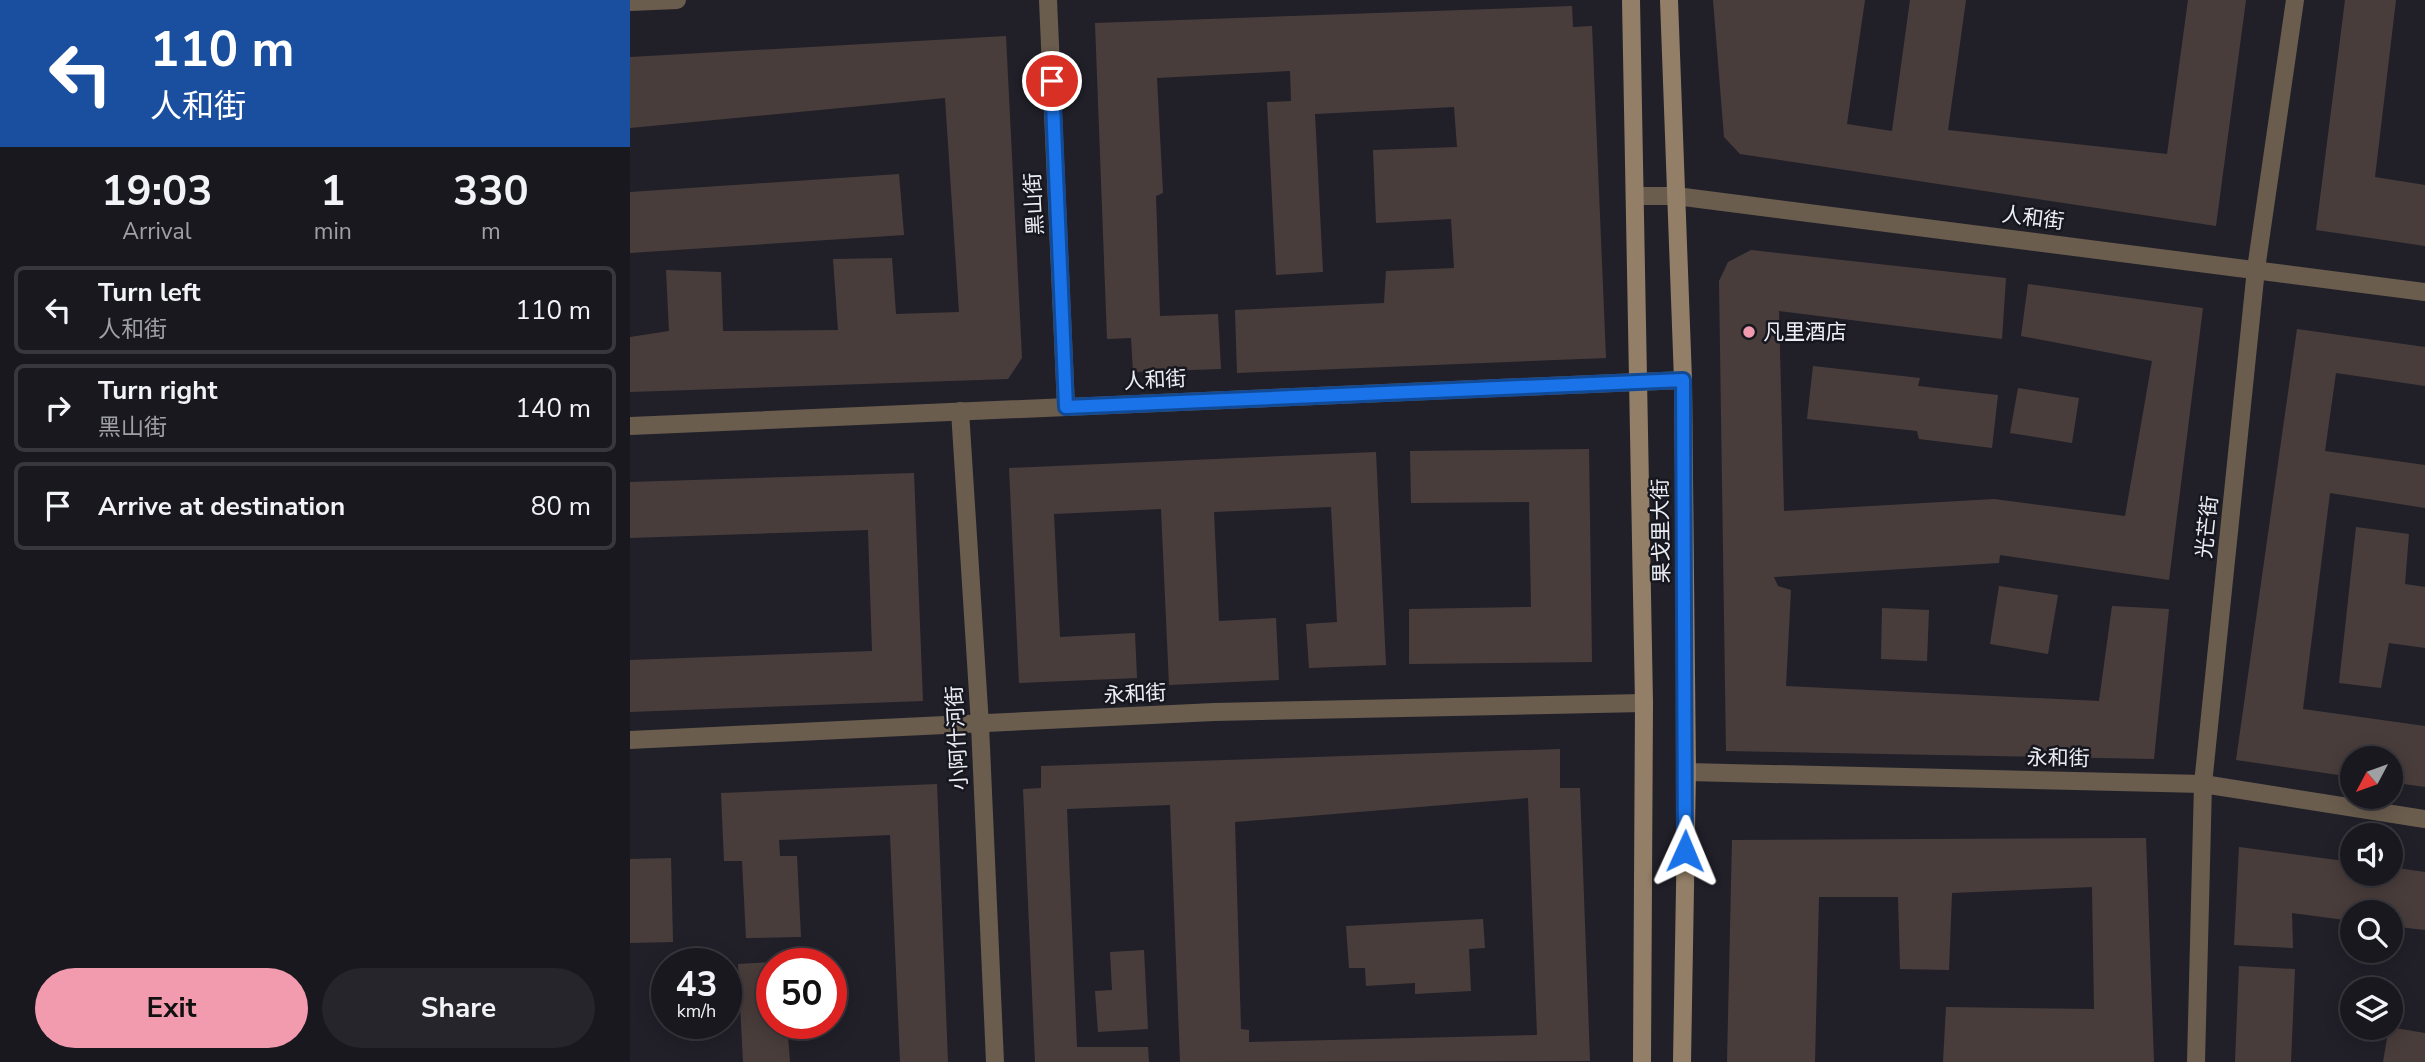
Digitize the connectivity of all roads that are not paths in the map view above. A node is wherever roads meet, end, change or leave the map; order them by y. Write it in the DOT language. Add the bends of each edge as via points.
graph roads {
  1 [pos="677,0"];
  2 [pos="1048,0"];
  3 [pos="1631,0"];
  4 [pos="1669,0"];
  5 [pos="2295,0"];
  6 [pos="630,2"];
  7 [pos="1635,196"];
  8 [pos="1676,196"];
  9 [pos="2256,269"];
  10 [pos="2425,292"];
  11 [pos="1683,380"];
  12 [pos="1639,382"];
  13 [pos="1066,407"];
  14 [pos="960,411"];
  15 [pos="630,426"];
  16 [pos="1644,703"];
  17 [pos="980,725"];
  18 [pos="630,740"];
  19 [pos="1686,772"];
  20 [pos="2203,783"];
  21 [pos="2425,819"];
  22 [pos="995,1062"];
  23 [pos="1642,1062"];
  24 [pos="1682,1062"];
  25 [pos="2196,1062"];
  1 -- 6 [label="street"];
  2 -- 13 [label="street, 黑山街"];
  3 -- 7 [label="main road, 果戈里大街"];
  4 -- 8 [label="main road, 果戈里大街"];
  5 -- 9 [label="street, 光芒街"];
  7 -- 8 [label="street, 人和街"];
  7 -- 12 [label="main road, 果戈里大街"];
  8 -- 9 [label="street, 人和街"];
  8 -- 11 [label="main road, 果戈里大街"];
  9 -- 10 [label="street, 人和街"];
  9 -- 20 [label="street, 光芒街"];
  11 -- 12 [label="street, 人和街"];
  11 -- 19 [label="main road, 果戈里大街"];
  12 -- 13 [label="street, 人和街"];
  12 -- 16 [label="main road, 果戈里大街"];
  13 -- 14 [label="street, 人和街"];
  14 -- 15 [label="street, 人和街"];
  14 -- 17 [label="street, 小阿什河街"];
  16 -- 17 [label="street, 永和街" via="1214,712"];
  16 -- 23 [label="main road, 果戈里大街"];
  17 -- 18 [label="street, 永和街"];
  17 -- 22 [label="street, 小阿什河街"];
  19 -- 20 [label="street, 永和街"];
  19 -- 24 [label="main road, 果戈里大街"];
  20 -- 21 [label="street, 永和街"];
  20 -- 25 [label="street, 光芒街"];
}
